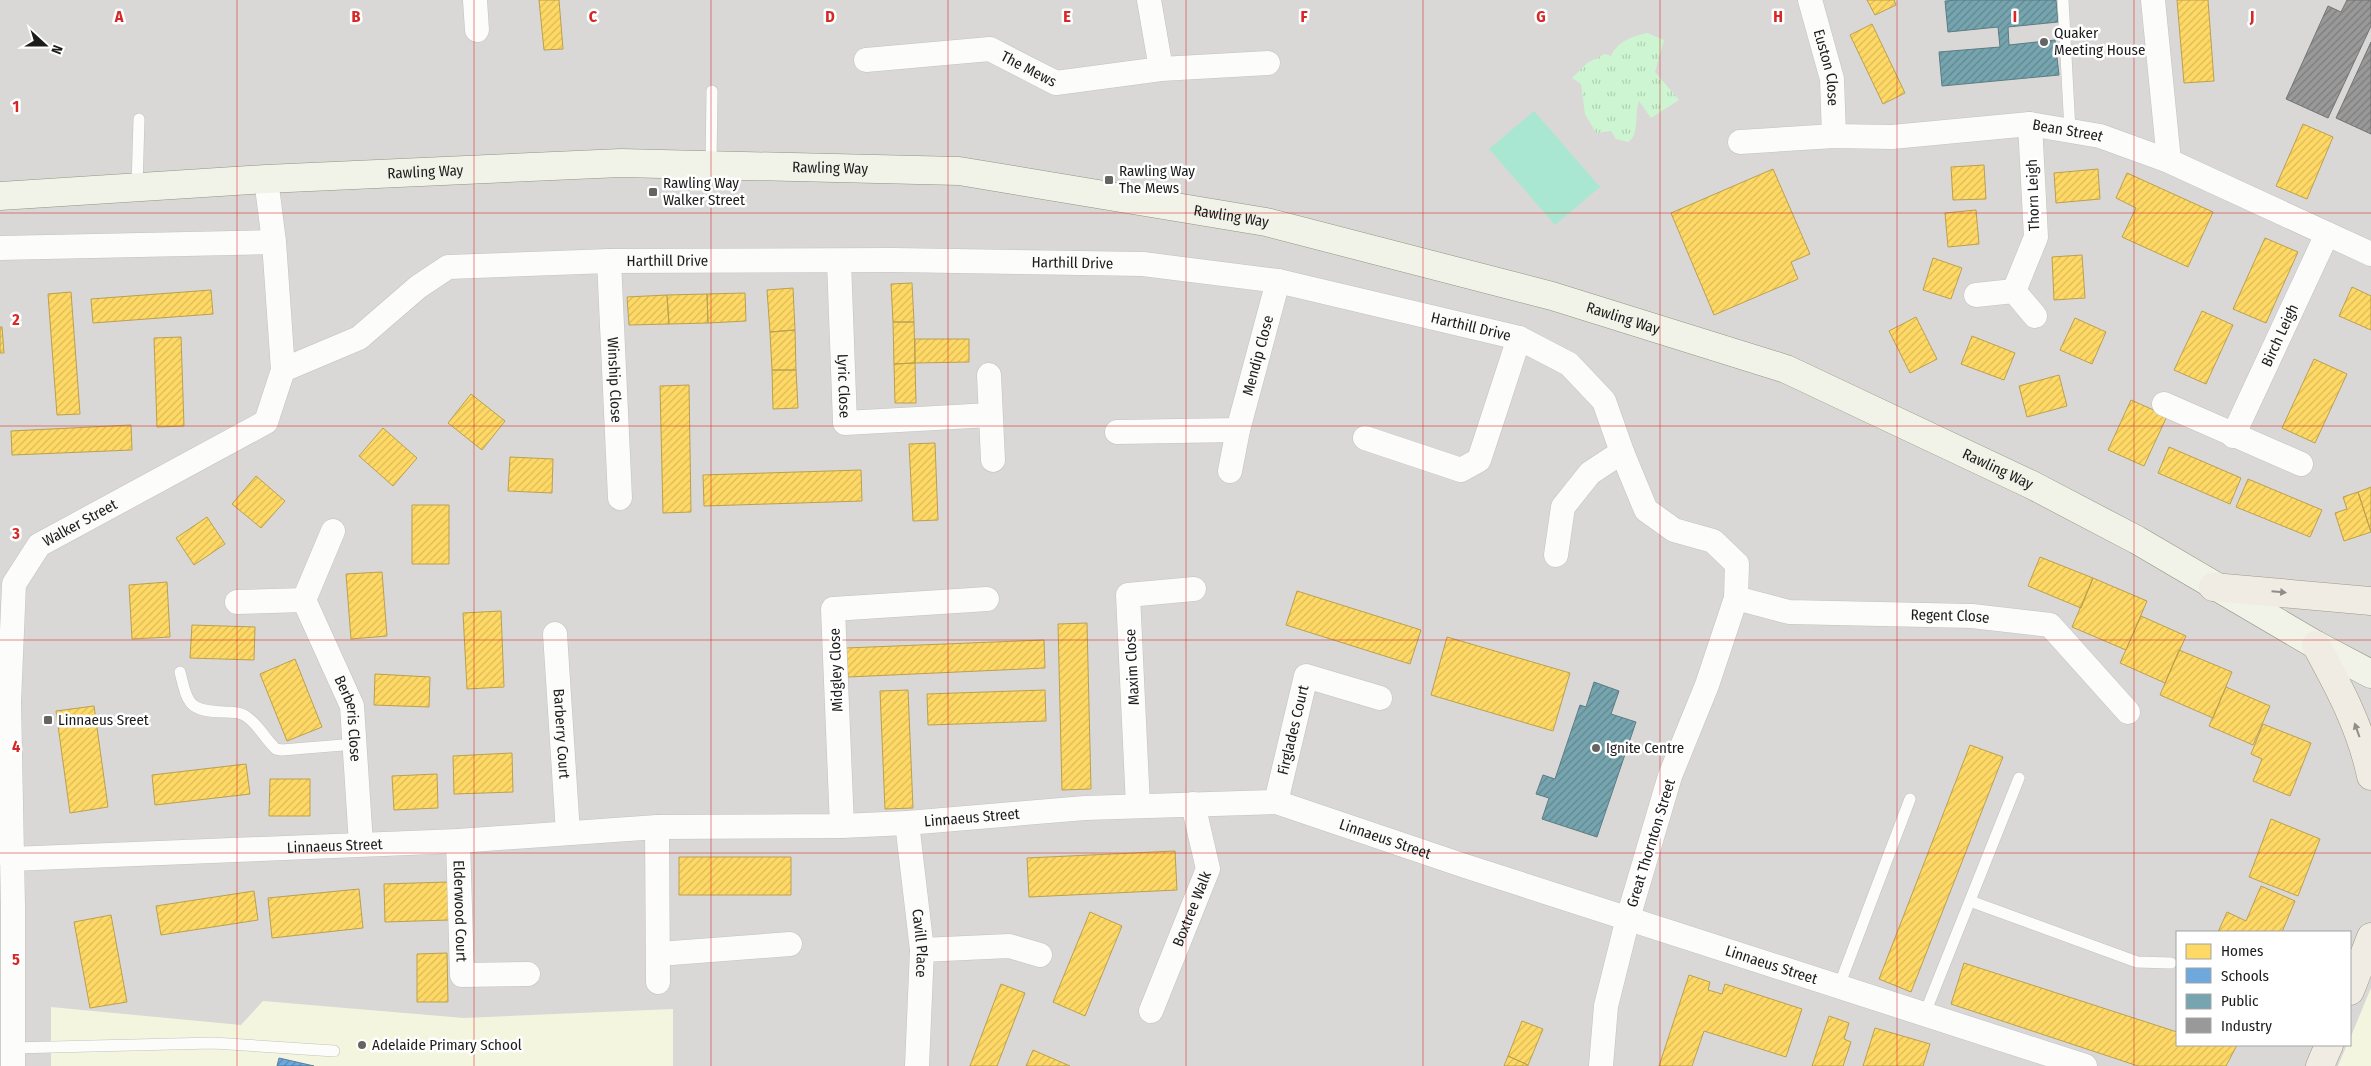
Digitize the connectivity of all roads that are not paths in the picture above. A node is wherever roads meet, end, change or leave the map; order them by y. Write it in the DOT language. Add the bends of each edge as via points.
graph roads {
  1 [pos="476,0"];
  2 [pos="1149,0"];
  3 [pos="1810,0"];
  4 [pos="2063,0"];
  5 [pos="2153,0"];
  6 [pos="477,30"];
  7 [pos="866,60"];
  8 [pos="1268,63"];
  9 [pos="1161,70"];
  10 [pos="712,91"];
  11 [pos="139,119"];
  12 [pos="2030,124"];
  13 [pos="2070,131"];
  14 [pos="1834,136"];
  15 [pos="1740,142"];
  16 [pos="2169,162"];
  17 [pos="711,165"];
  18 [pos="266,180"];
  19 [pos="137,187"];
  20 [pos="0,196"];
  21 [pos="2327,234"];
  22 [pos="274,242"];
  23 [pos="0,248"];
  24 [pos="2371,254"];
  25 [pos="609,261"];
  26 [pos="839,262"];
  27 [pos="1278,281"];
  28 [pos="2014,291"];
  29 [pos="1976,295"];
  30 [pos="2035,316"];
  31 [pos="1519,338"];
  32 [pos="283,370"];
  33 [pos="989,375"];
  34 [pos="2164,404"];
  35 [pos="990,415"];
  36 [pos="1238,430"];
  37 [pos="1117,432"];
  38 [pos="2233,436"];
  39 [pos="1365,438"];
  40 [pos="1622,452"];
  41 [pos="993,460"];
  42 [pos="2301,464"];
  43 [pos="1230,471"];
  44 [pos="620,498"];
  45 [pos="333,531"];
  46 [pos="1556,555"];
  47 [pos="7,582"];
  48 [pos="2214,587"];
  49 [pos="1194,589"];
  50 [pos="1736,598"];
  51 [pos="987,599"];
  52 [pos="304,600"];
  53 [pos="2371,601"];
  54 [pos="237,602"];
  55 [pos="555,634"];
  56 [pos="2316,645"];
  57 [pos="180,672"];
  58 [pos="2371,674"];
  59 [pos="1380,698"];
  60 [pos="2128,712"];
  61 [pos="355,744"];
  62 [pos="2371,776"];
  63 [pos="2019,778"];
  64 [pos="1910,799"];
  65 [pos="1276,802"];
  66 [pos="1193,804"];
  67 [pos="1138,806"];
  68 [pos="907,823"];
  69 [pos="842,826"];
  70 [pos="657,827"];
  71 [pos="568,833"];
  72 [pos="458,841"];
  73 [pos="361,844"];
  74 [pos="11,860"];
  75 [pos="1970,901"];
  76 [pos="6,906"];
  77 [pos="1628,918"];
  78 [pos="2371,937"];
  79 [pos="790,944"];
  80 [pos="922,950"];
  81 [pos="659,954"];
  82 [pos="1040,954"];
  83 [pos="2171,963"];
  84 [pos="528,974"];
  85 [pos="658,982"];
  86 [pos="1839,986"];
  87 [pos="2351,988"];
  88 [pos="1151,1011"];
  89 [pos="1925,1013"];
  90 [pos="2329,1046"];
  91 [pos="334,1051"];
  92 [pos="13,1057"];
  93 [pos="917,1066"];
  94 [pos="1601,1066"];
  95 [pos="2085,1066"];
  96 [pos="2320,1066"];
  1 -- 6 [label="street"];
  2 -- 9 [label="street"];
  3 -- 14 [label="street, Euston Close" via="1832,79"];
  4 -- 13 [label="lane"];
  5 -- 16 [label="street"];
  7 -- 9 [label="street, The Mews" via="990,49 1056,83"];
  8 -- 9 [label="street, The Mews"];
  10 -- 17 [label="lane"];
  11 -- 19 [label="lane"];
  12 -- 13 [label="street, Bean Street"];
  12 -- 14 [label="street, Bean Street" via="1892,137"];
  12 -- 28 [label="street, Thorn Leigh" via="2036,237"];
  13 -- 16 [label="street, Bean Street" via="2100,136"];
  14 -- 15 [label="street, Bean Street"];
  16 -- 21 [label="street, Bean Street"];
  17 -- 18 [label="street, Rawling Way" via="621,163"];
  17 -- 48 [label="street, Rawling Way" via="958,171 1266,222 1552,296 1786,369 2032,485 2137,540"];
  18 -- 19 [label="street, Rawling Way"];
  18 -- 22 [label="street, Walker Street"];
  19 -- 20 [label="street, Rawling Way"];
  21 -- 24 [label="street, Bean Street"];
  21 -- 38 [label="street, Birch Leigh"];
  22 -- 23 [label="street"];
  22 -- 32 [label="street, Walker Street"];
  25 -- 26 [label="street, Harthill Drive"];
  25 -- 32 [label="street, Harthill Drive" via="448,267 418,287 359,338"];
  25 -- 44 [label="street, Winship Close"];
  26 -- 27 [label="street, Harthill Drive" via="1143,264"];
  26 -- 35 [label="street, Lyric Close" via="844,423"];
  27 -- 31 [label="street, Harthill Drive"];
  27 -- 36 [label="street, Mendip Close"];
  28 -- 29 [label="street"];
  28 -- 30 [label="street"];
  31 -- 39 [label="street" via="1479,460 1461,470"];
  31 -- 40 [label="street, Harthill Drive" via="1569,364 1604,401"];
  32 -- 47 [label="street, Walker Street" via="266,422 40,545"];
  33 -- 35 [label="street"];
  34 -- 38 [label="street"];
  35 -- 41 [label="street"];
  36 -- 37 [label="street"];
  36 -- 43 [label="street, Mendip Close"];
  38 -- 42 [label="street"];
  40 -- 46 [label="street" via="1590,473 1563,506"];
  40 -- 50 [label="street, Harthill Drive" via="1646,510 1674,530 1713,542 1737,564"];
  45 -- 52 [label="street"];
  47 -- 74 [label="street, Walker Street"];
  48 -- 53 [label="main road, one-way"];
  48 -- 56 [label="street, Rawling Way"];
  49 -- 67 [label="street, Maxim Close" via="1128,594"];
  50 -- 60 [label="street, Regent Close" via="1789,612 1972,616 2050,625"];
  50 -- 77 [label="street, Great Thornton Street" via="1707,685 1670,776"];
  51 -- 69 [label="street, Midgley Close" via="833,609"];
  52 -- 54 [label="street"];
  52 -- 61 [label="street, Berberis Close" via="352,706"];
  55 -- 71 [label="street, Barberry Court"];
  56 -- 58 [label="street, Rawling Way"];
  62 -- 56 [label="main road, one-way" via="2348,704"];
  57 -- 61 [label="lane" via="184,690 194,706 204,711 243,714 276,749"];
  59 -- 65 [label="street, Firglades Court" via="1306,676"];
  61 -- 73 [label="street, Berberis Close"];
  63 -- 75 [label="lane"];
  64 -- 86 [label="lane"];
  65 -- 66 [label="street, Linnaeus Street"];
  65 -- 77 [label="street, Linnaeus Street"];
  66 -- 67 [label="street, Linnaeus Street"];
  66 -- 88 [label="street, Boxtree Walk" via="1208,869"];
  67 -- 68 [label="street, Linnaeus Street"];
  68 -- 69 [label="street, Linnaeus Street"];
  68 -- 80 [label="street, Cavill Place"];
  69 -- 70 [label="street, Linnaeus Street"];
  70 -- 71 [label="street, Linnaeus Street"];
  70 -- 81 [label="street"];
  71 -- 72 [label="street, Linnaeus Street"];
  72 -- 73 [label="street, Linnaeus Street"];
  72 -- 84 [label="street, Elderwood Court" via="462,975"];
  73 -- 74 [label="street, Linnaeus Street"];
  74 -- 76 [label="street, Walker Street"];
  75 -- 83 [label="lane" via="2137,962"];
  75 -- 89 [label="lane"];
  76 -- 92 [label="street, Walker Street"];
  77 -- 86 [label="street, Linnaeus Street"];
  77 -- 94 [label="street, Great Thornton Street" via="1606,1006"];
  78 -- 87 [label="main road"];
  79 -- 81 [label="street"];
  80 -- 82 [label="street" via="1009,946"];
  80 -- 93 [label="street, Cavill Place"];
  81 -- 85 [label="street"];
  86 -- 89 [label="street, Linnaeus Street"];
  89 -- 95 [label="street, Linnaeus Street"];
  90 -- 96 [label="main road"];
  91 -- 92 [label="lane" via="213,1043"];
}
